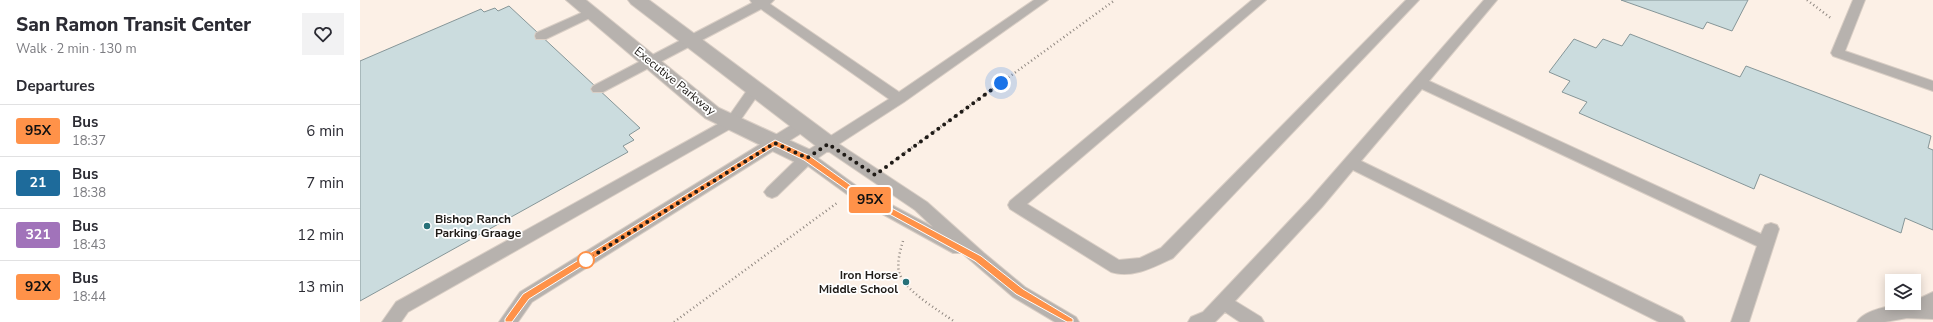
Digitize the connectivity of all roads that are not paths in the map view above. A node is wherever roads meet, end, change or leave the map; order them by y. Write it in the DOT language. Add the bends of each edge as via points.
graph roads {
  1 [pos="575,0"];
  2 [pos="637,0"];
  3 [pos="1042,0"];
  4 [pos="1260,0"];
  5 [pos="1413,0"];
  6 [pos="1491,0"];
  7 [pos="1859,0"];
  8 [pos="762,1"];
  9 [pos="590,13"];
  10 [pos="541,36"];
  11 [pos="690,40"];
  12 [pos="650,62"];
  13 [pos="1419,82"];
  14 [pos="1933,86"];
  15 [pos="598,89"];
  16 [pos="755,89"];
  17 [pos="898,99"];
  18 [pos="732,122"];
  19 [pos="803,125"];
  20 [pos="775,143"];
  21 [pos="828,144"];
  22 [pos="807,158"];
  23 [pos="1351,162"];
  24 [pos="772,192"];
  25 [pos="978,258"];
  26 [pos="1933,299"];
  27 [pos="1223,302"];
  28 [pos="1921,305"];
  29 [pos="1912,310"];
  30 [pos="1933,312"];
  31 [pos="391,322"];
  32 [pos="508,322"];
  33 [pos="1070,322"];
  34 [pos="1197,322"];
  35 [pos="1255,322"];
  36 [pos="1676,322"];
  37 [pos="1740,322"];
  38 [pos="1866,322"];
  1 -- 9 [label="street, Executive Parkway"];
  2 -- 11 [label="street"];
  3 -- 17 [label="lane"];
  4 -- 5 [label="lane" via="1016,205 1117,267 1142,265 1167,253"];
  6 -- 13 [label="lane"];
  7 -- 14 [label="lane" via="1838,53"];
  8 -- 11 [label="lane"];
  8 -- 17 [label="lane"];
  9 -- 10 [label="lane"];
  9 -- 12 [label="street, Executive Parkway"];
  11 -- 12 [label="lane"];
  11 -- 16 [label="street"];
  12 -- 15 [label="lane"];
  12 -- 18 [label="street, Executive Parkway" via="712,113"];
  13 -- 23 [label="lane"];
  13 -- 37 [label="lane" via="1768,236"];
  16 -- 18 [label="lane"];
  16 -- 19 [label="street"];
  17 -- 21 [label="lane"];
  18 -- 20 [label="street, Executive Parkway"];
  18 -- 31 [label="lane" via="402,307"];
  19 -- 20 [label="lane"];
  19 -- 21 [label="street"];
  20 -- 22 [label="street, Executive Parkway"];
  20 -- 32 [label="lane" via="526,296"];
  21 -- 22 [label="lane"];
  21 -- 25 [label="lane" via="921,206"];
  22 -- 24 [label="lane"];
  22 -- 25 [label="lane" via="853,191"];
  23 -- 27 [label="lane"];
  23 -- 36 [label="lane"];
  25 -- 33 [label="lane" via="1019,292"];
  26 -- 28 [label="lane"];
  27 -- 34 [label="lane" via="1209,317"];
  27 -- 35 [label="lane"];
  29 -- 30 [label="lane"];
  29 -- 38 [label="lane" via="1880,314"];
}
